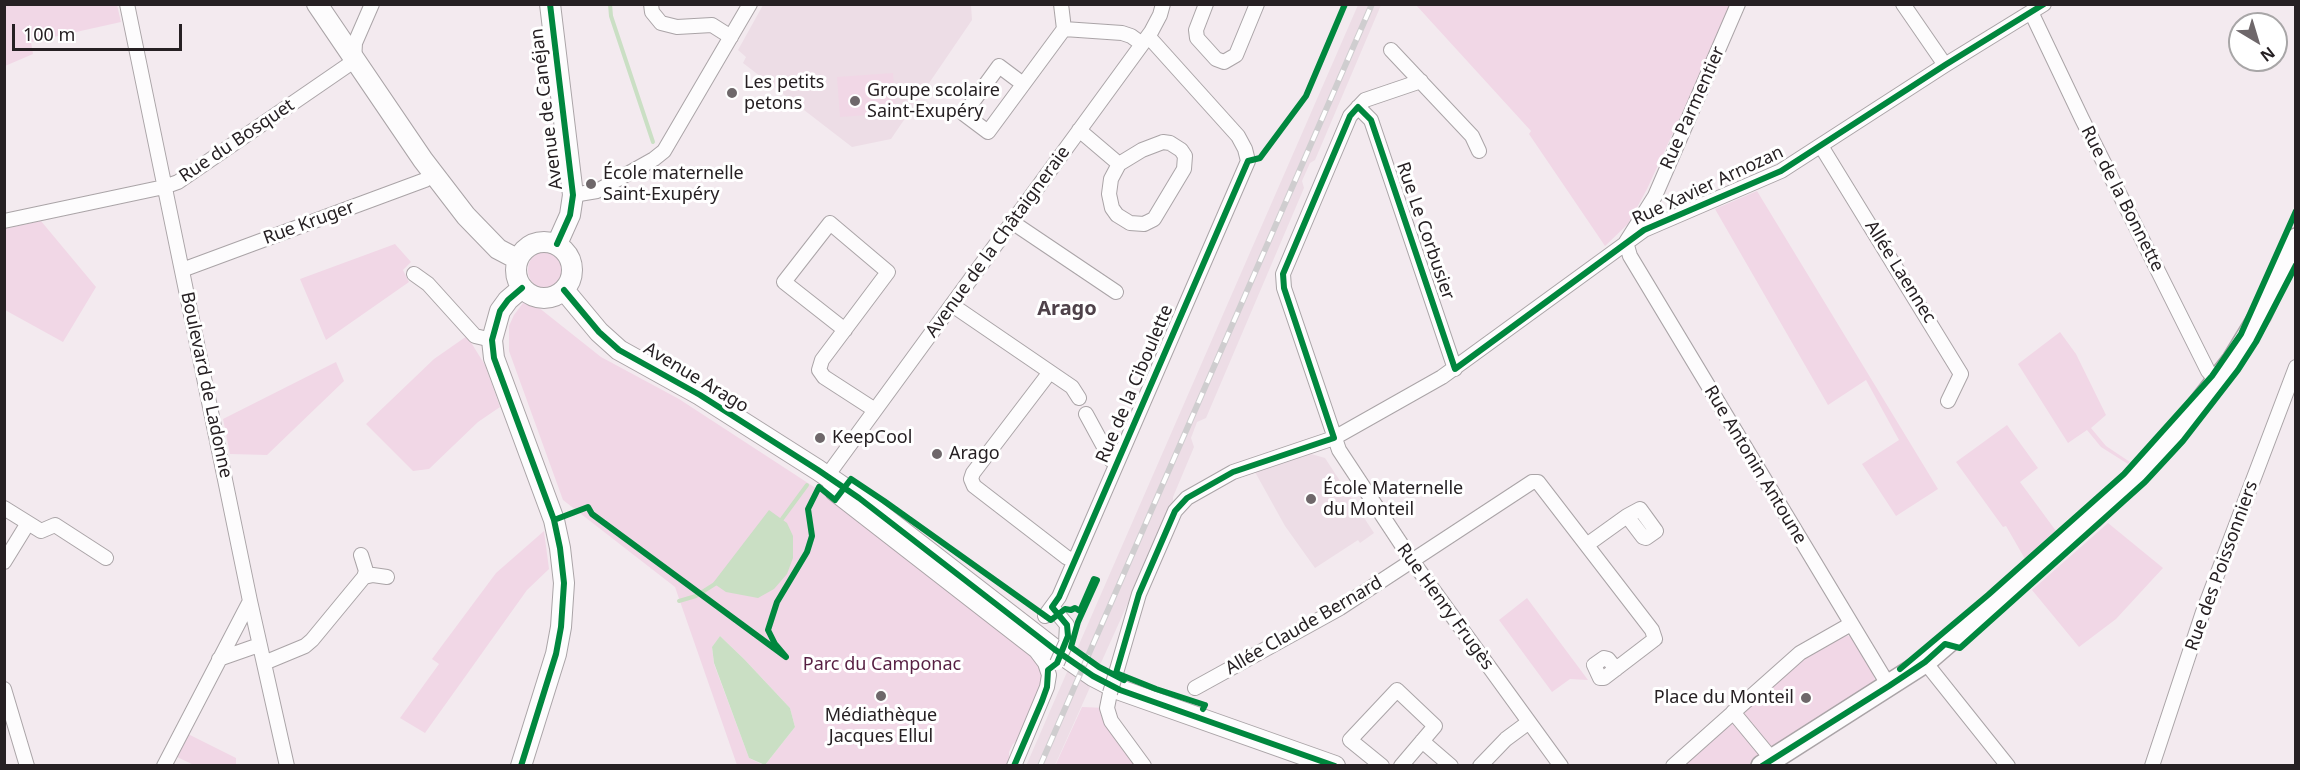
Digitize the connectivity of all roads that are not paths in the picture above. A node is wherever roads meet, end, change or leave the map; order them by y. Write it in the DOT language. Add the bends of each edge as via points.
graph roads {
  1 [pos="127,4"];
  2 [pos="317,4"];
  3 [pos="372,4"];
  4 [pos="550,4"];
  5 [pos="651,4"];
  6 [pos="750,4"];
  7 [pos="1061,4"];
  8 [pos="1163,4"];
  9 [pos="1206,4"];
  10 [pos="1257,4"];
  11 [pos="1738,4"];
  12 [pos="1903,4"];
  13 [pos="2044,4"];
  14 [pos="2032,14"];
  15 [pos="1064,29"];
  16 [pos="731,37"];
  17 [pos="1145,40"];
  18 [pos="1391,50"];
  19 [pos="354,61"];
  20 [pos="1945,65"];
  21 [pos="1421,81"];
  22 [pos="1023,84"];
  23 [pos="1358,107"];
  24 [pos="1079,130"];
  25 [pos="1821,146"];
  26 [pos="1479,151"];
  27 [pos="1119,165"];
  28 [pos="434,174"];
  29 [pos="164,187"];
  30 [pos="573,195"];
  31 [pos="4,221"];
  32 [pos="1012,222"];
  33 [pos="2295,239"];
  34 [pos="1626,242"];
  35 [pos="557,244"];
  36 [pos="517,259"];
  37 [pos="182,270"];
  38 [pos="414,274"];
  39 [pos="522,288"];
  40 [pos="564,290"];
  41 [pos="1116,292"];
  42 [pos="952,305"];
  43 [pos="845,330"];
  44 [pos="492,340"];
  45 [pos="2295,367"];
  46 [pos="1455,369"];
  47 [pos="1050,372"];
  48 [pos="2217,382"];
  49 [pos="1079,398"];
  50 [pos="1948,401"];
  51 [pos="874,410"];
  52 [pos="1086,414"];
  53 [pos="1334,438"];
  54 [pos="1117,463"];
  55 [pos="827,476"];
  56 [pos="4,508"];
  57 [pos="1627,516"];
  58 [pos="28,523"];
  59 [pos="1588,544"];
  60 [pos="361,555"];
  61 [pos="106,558"];
  62 [pos="1074,561"];
  63 [pos="4,562"];
  64 [pos="1413,562"];
  65 [pos="364,577"];
  66 [pos="387,577"];
  67 [pos="250,601"];
  68 [pos="1851,624"];
  69 [pos="260,645"];
  70 [pos="219,659"];
  71 [pos="1925,662"];
  72 [pos="264,663"];
  73 [pos="1052,666"];
  74 [pos="1616,669"];
  75 [pos="1889,686"];
  76 [pos="1195,688"];
  77 [pos="4,689"];
  78 [pos="1733,712"];
  79 [pos="1529,722"];
  80 [pos="1422,741"];
  81 [pos="1766,762"];
  82 [pos="27,765"];
  83 [pos="164,765"];
  84 [pos="287,765"];
  85 [pos="521,765"];
  86 [pos="1014,765"];
  87 [pos="1144,765"];
  88 [pos="1335,765"];
  89 [pos="1382,765"];
  90 [pos="1401,765"];
  91 [pos="1451,765"];
  92 [pos="1480,765"];
  93 [pos="1561,765"];
  94 [pos="1672,765"];
  95 [pos="2008,765"];
  96 [pos="2152,765"];
  1 -- 29 [label="street, Boulevard de Ladonne"];
  2 -- 19 [label="main road"];
  3 -- 19 [label="street" via="355,43"];
  4 -- 30 [label="main road, Avenue de Canéjan"];
  5 -- 16 [label="street" via="661,23 677,27 712,24"];
  6 -- 16 [label="street"];
  7 -- 15 [label="street"];
  8 -- 17 [label="street, Avenue de la Châtaigneraie"];
  9 -- 10 [label="street" via="1196,30 1197,38 1216,59 1224,62 1236,55"];
  11 -- 34 [label="street, Rue Parmentier" via="1655,196"];
  12 -- 20 [label="street"];
  13 -- 14 [label="street, Rue Xavier Arnozan"];
  14 -- 20 [label="street, Rue Xavier Arnozan"];
  14 -- 48 [label="street, Rue de la Bonnette" via="2208,371"];
  15 -- 17 [label="street" via="1122,33"];
  15 -- 22 [label="street"];
  16 -- 30 [label="street" via="664,151 597,191"];
  17 -- 24 [label="street, Avenue de la Châtaigneraie"];
  17 -- 54 [label="street, Rue de la Ciboulette" via="1238,136 1248,161"];
  18 -- 21 [label="street"];
  19 -- 28 [label="main road"];
  19 -- 29 [label="street, Rue du Bosquet" via="178,182"];
  20 -- 25 [label="street, Rue Xavier Arnozan"];
  21 -- 23 [label="street" via="1365,100"];
  21 -- 26 [label="street" via="1472,136"];
  22 -- 22 [label="street" via="988,132 964,114 999,66"];
  23 -- 46 [label="street, Rue Le Corbusier" via="1371,120"];
  23 -- 53 [label="street, Rue Henry Frugès" via="1350,116 1283,274 1284,288"];
  24 -- 27 [label="street"];
  24 -- 32 [label="street, Avenue de la Châtaigneraie"];
  25 -- 34 [label="street, Rue Xavier Arnozan" via="1781,171 1644,230"];
  25 -- 50 [label="street, Allée Laennec" via="1961,374"];
  27 -- 27 [label="street" via="1109,186 1112,208 1130,223 1144,224 1159,213 1184,169 1185,156 1176,146 1163,142"];
  28 -- 36 [label="main road" via="487,239"];
  28 -- 37 [label="street, Rue Kruger"];
  29 -- 31 [label="street, Rue du Bosquet"];
  29 -- 37 [label="street, Boulevard de Ladonne"];
  30 -- 35 [label="main road, Avenue de Canéjan" via="570,215"];
  32 -- 41 [label="street"];
  32 -- 42 [label="street, Avenue de la Châtaigneraie"];
  33 -- 48 [label="main road" via="2247,338"];
  34 -- 46 [label="street, Rue Xavier Arnozan"];
  34 -- 68 [label="street, Rue Antonin Antoune" via="1629,256"];
  35 -- 36 [label="main road" via="534,243"];
  35 -- 40 [label="main road" via="572,265"];
  36 -- 39 [label="main road" via="516,277"];
  37 -- 67 [label="street, Boulevard de Ladonne"];
  38 -- 44 [label="street" via="475,336"];
  39 -- 40 [label="main road" via="547,298"];
  39 -- 44 [label="main road" via="500,311"];
  40 -- 55 [label="main road, Avenue Arago" via="599,332 620,350"];
  42 -- 47 [label="street"];
  42 -- 51 [label="street, Avenue de la Châtaigneraie"];
  43 -- 43 [label="street" via="784,282 830,223 888,272"];
  43 -- 51 [label="street" via="819,370"];
  44 -- 85 [label="main road" via="494,358 554,519 563,569 564,603 556,654"];
  45 -- 96 [label="street, Rue des Poissonniers" via="2203,612"];
  46 -- 53 [label="street, Rue Xavier Arnozan"];
  47 -- 49 [label="street" via="1072,387"];
  47 -- 62 [label="street" via="971,480"];
  48 -- 71 [label="main road" via="2137,475"];
  51 -- 55 [label="street, Avenue de la Châtaigneraie"];
  52 -- 54 [label="street" via="1111,460"];
  53 -- 64 [label="street, Rue Henry Frugès"];
  53 -- 87 [label="street, Rue Xavier Arnozan, bridge" via="1233,472 1187,498 1175,511 1139,594 1107,708 1114,728"];
  54 -- 62 [label="street, Rue de la Ciboulette"];
  55 -- 73 [label="street" via="833,493"];
  55 -- 88 [label="main road, Avenue Arago" via="1054,649 1104,682"];
  56 -- 58 [label="street"];
  57 -- 59 [label="street"];
  58 -- 61 [label="street" via="41,531 55,525"];
  58 -- 63 [label="street"];
  59 -- 64 [label="street, Allée Claude Bernard" via="1538,482 1532,482"];
  59 -- 74 [label="street" via="1655,639"];
  60 -- 65 [label="street"];
  62 -- 73 [label="street, Rue de la Ciboulette, bridge" via="1049,612 1067,625 1068,636"];
  64 -- 76 [label="street, Allée Claude Bernard" via="1340,608"];
  64 -- 79 [label="street, Rue Henry Frugès"];
  65 -- 66 [label="street"];
  65 -- 72 [label="street" via="312,640"];
  67 -- 69 [label="street, Boulevard de Ladonne"];
  67 -- 70 [label="street"];
  68 -- 75 [label="street, Rue Antonin Antoune"];
  68 -- 78 [label="street" via="1800,653"];
  69 -- 70 [label="street"];
  69 -- 72 [label="street, Boulevard de Ladonne"];
  70 -- 83 [label="street"];
  71 -- 75 [label="main road"];
  71 -- 95 [label="street"];
  72 -- 84 [label="street, Boulevard de Ladonne"];
  73 -- 86 [label="street" via="1045,694"];
  75 -- 81 [label="main road"];
  77 -- 82 [label="street"];
  78 -- 81 [label="street"];
  78 -- 94 [label="street"];
  79 -- 92 [label="street"];
  79 -- 93 [label="street, Rue Henry Frugès"];
  80 -- 89 [label="street" via="1435,726 1397,690 1350,740"];
  80 -- 90 [label="street"];
  80 -- 91 [label="street"];
}
